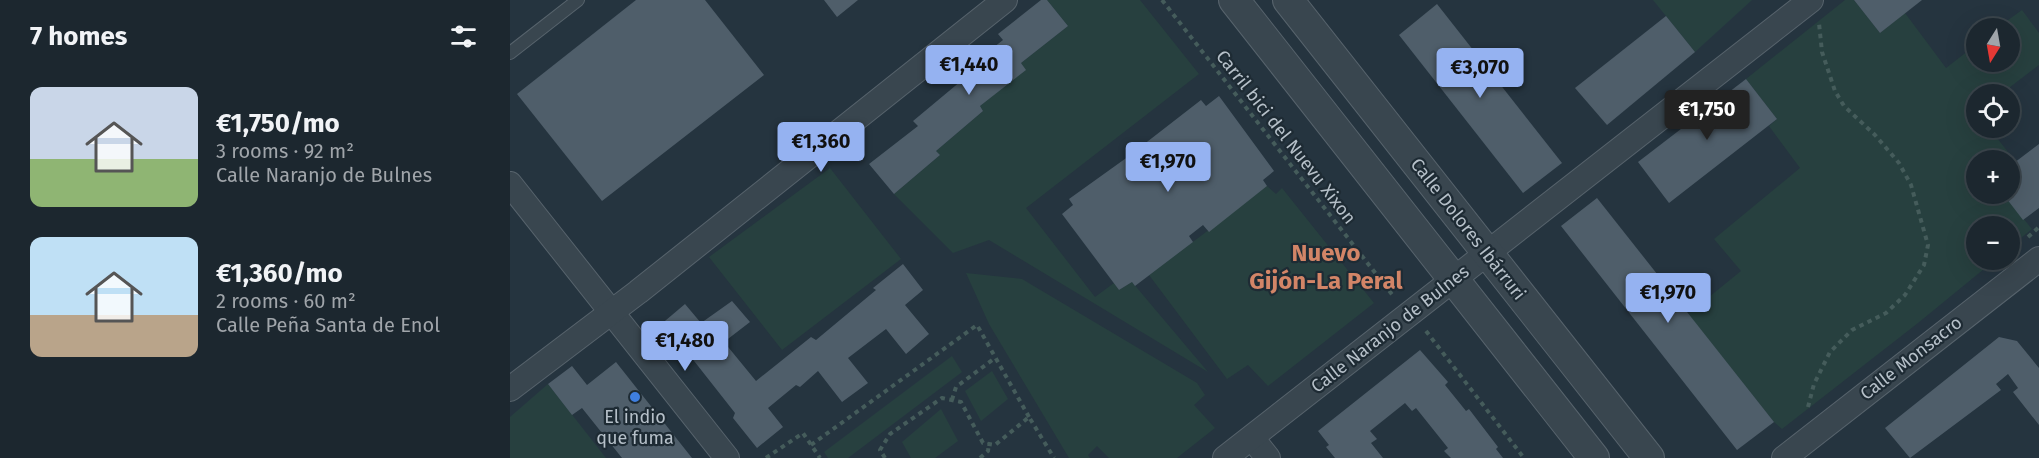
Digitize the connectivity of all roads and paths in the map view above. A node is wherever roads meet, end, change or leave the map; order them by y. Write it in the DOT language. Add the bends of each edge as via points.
graph roads {
  1 [pos="578,0"];
  2 [pos="1005,0"];
  3 [pos="1162,0"];
  4 [pos="1234,0"];
  5 [pos="1288,0"];
  6 [pos="1814,10"];
  7 [pos="510,53"];
  8 [pos="510,184"];
  9 [pos="1487,253"];
  10 [pos="2039,259"];
  11 [pos="1454,280"];
  12 [pos="611,311"];
  13 [pos="1409,313"];
  14 [pos="995,358"];
  15 [pos="510,388"];
  16 [pos="952,400"];
  17 [pos="1811,413"];
  18 [pos="1029,417"];
  19 [pos="1252,438"];
  20 [pos="989,444"];
  21 [pos="811,445"];
  22 [pos="987,456"];
  23 [pos="727,458"];
  24 [pos="766,458"];
  25 [pos="820,458"];
  26 [pos="885,458"];
  27 [pos="980,458"];
  28 [pos="1054,458"];
  29 [pos="1225,458"];
  30 [pos="1268,458"];
  31 [pos="1524,458"];
  32 [pos="1594,458"];
  33 [pos="1648,458"];
  34 [pos="1784,458"];
  1 -- 7 [label="lane"];
  2 -- 12 [label="street"];
  3 -- 13 [label="path, Carril bici del Nuevu Xixon"];
  4 -- 11 [label="street"];
  5 -- 9 [label="street, Calle Dolores Ibárruri"];
  6 -- 9 [label="street, Calle Naranjo de Bulnes"];
  6 -- 17 [label="path" via="1834,92 1899,163 1911,185 1929,245 1924,265 1905,295 1886,313 1852,330 1830,351 1814,384 1808,409"];
  8 -- 12 [label="street"];
  9 -- 11 [label="street, Calle Naranjo de Bulnes"];
  9 -- 33 [label="street, Calle Dolores Ibárruri"];
  10 -- 34 [label="street, Calle Monsacro"];
  11 -- 13 [label="street, Calle Naranjo de Bulnes"];
  11 -- 32 [label="street"];
  12 -- 15 [label="street"];
  12 -- 23 [label="street"];
  13 -- 19 [label="street, Calle Naranjo de Bulnes"];
  13 -- 31 [label="path, Carril bici del Nuevu Xixon"];
  14 -- 16 [label="path" via="956,387"];
  14 -- 18 [label="path"];
  14 -- 21 [label="path" via="977,325"];
  16 -- 20 [label="path" via="961,402 983,443"];
  16 -- 26 [label="path" via="942,398 890,434 880,450"];
  18 -- 20 [label="path" via="995,445"];
  18 -- 28 [label="path"];
  19 -- 29 [label="street, Calle Naranjo de Bulnes"];
  19 -- 30 [label="street"];
  20 -- 22 [label="path"];
  21 -- 24 [label="path" via="803,433"];
  21 -- 25 [label="path"];
  22 -- 27 [label="path"];
}
